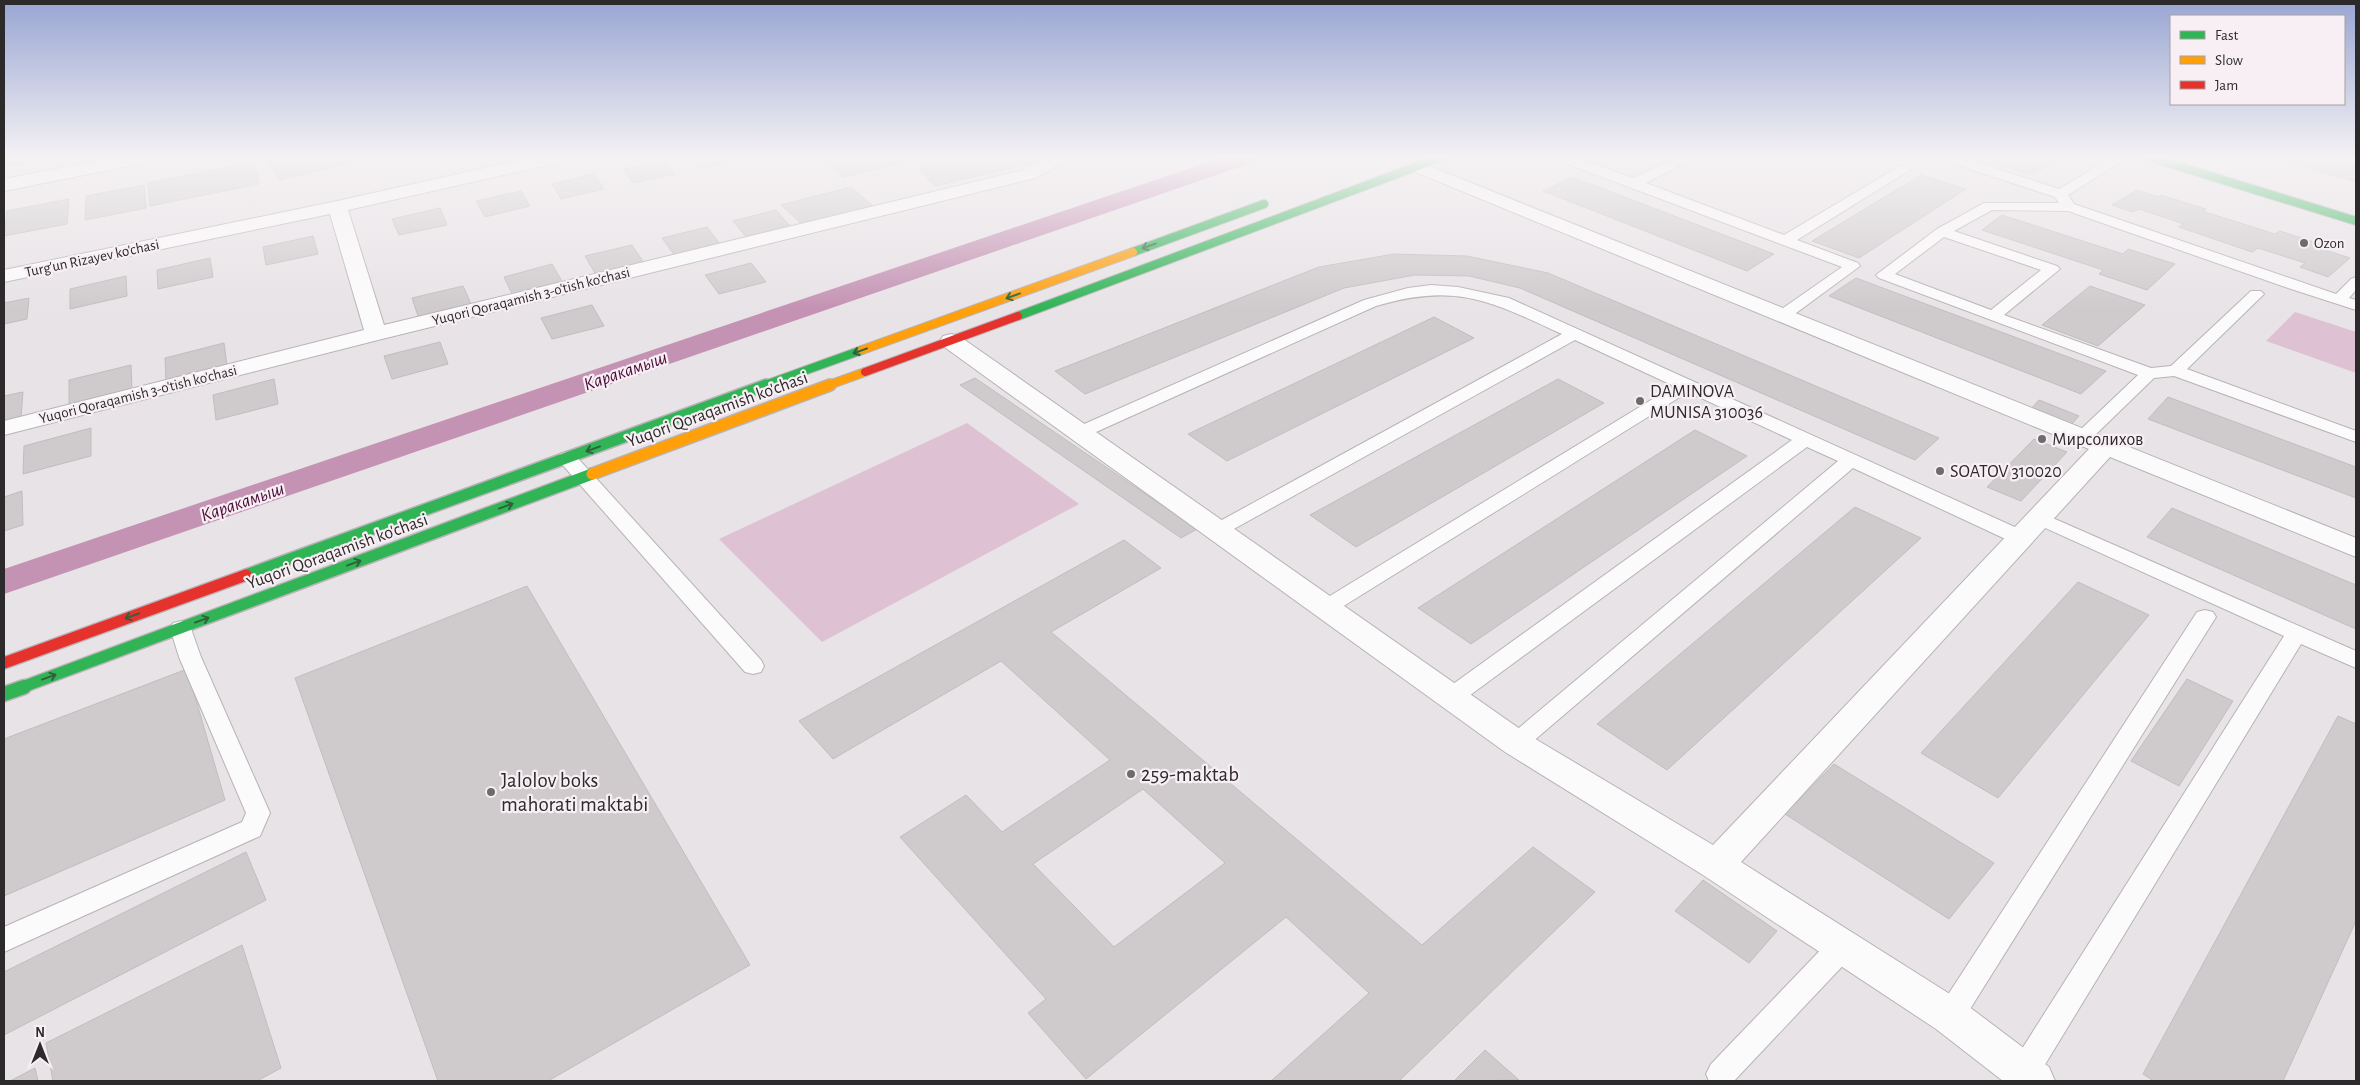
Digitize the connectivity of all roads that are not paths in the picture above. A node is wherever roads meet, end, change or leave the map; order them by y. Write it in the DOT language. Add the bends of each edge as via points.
graph roads {
  1 [pos="337,207"];
  2 [pos="334,208"];
  3 [pos="892,208"];
  4 [pos="1254,208"];
  5 [pos="1310,208"];
  6 [pos="1518,208"];
  7 [pos="1698,208"];
  8 [pos="1840,208"];
  9 [pos="1987,208"];
  10 [pos="2071,208"];
  11 [pos="2313,208"];
  12 [pos="2356,221"];
  13 [pos="1942,232"];
  14 [pos="1784,241"];
  15 [pos="4,276"];
  16 [pos="2356,282"];
  17 [pos="2256,294"];
  18 [pos="2339,299"];
  19 [pos="2356,305"];
  20 [pos="1782,316"];
  21 [pos="1993,316"];
  22 [pos="376,334"];
  23 [pos="1574,334"];
  24 [pos="951,341"];
  25 [pos="2176,371"];
  26 [pos="2148,373"];
  27 [pos="1686,386"];
  28 [pos="4,428"];
  29 [pos="1079,433"];
  30 [pos="2356,437"];
  31 [pos="1806,439"];
  32 [pos="2094,442"];
  33 [pos="567,458"];
  34 [pos="1852,460"];
  35 [pos="583,478"];
  36 [pos="2030,528"];
  37 [pos="1216,531"];
  38 [pos="2356,548"];
  39 [pos="1327,607"];
  40 [pos="2205,617"];
  41 [pos="181,628"];
  42 [pos="2297,634"];
  43 [pos="2356,660"];
  44 [pos="4,663"];
  45 [pos="753,666"];
  46 [pos="4,694"];
  47 [pos="1450,698"];
  48 [pos="1516,743"];
  49 [pos="1716,865"];
  50 [pos="4,940"];
  51 [pos="1842,947"];
  52 [pos="1950,1016"];
  53 [pos="1721,1074"];
  54 [pos="2029,1077"];
  1 -- 22 [label="street"];
  2 -- 15 [label="street, Turg'un Rizayev ko'chasi"];
  3 -- 22 [label="street, Yuqori Qoraqamish 3-o'tish ko'chasi"];
  4 -- 33 [label="main road, Yuqori Qoraqamish ko'chasi, one-way"];
  5 -- 24 [label="main road, Yuqori Qoraqamish ko'chasi"];
  6 -- 20 [label="street"];
  7 -- 14 [label="lane"];
  8 -- 14 [label="lane"];
  9 -- 13 [label="lane"];
  10 -- 18 [label="lane"];
  11 -- 12 [label="main road"];
  13 -- 21 [label="lane" via="1884,275"];
  13 -- 21 [label="lane" via="2052,269"];
  14 -- 20 [label="lane" via="1853,266"];
  16 -- 18 [label="lane"];
  17 -- 25 [label="lane"];
  18 -- 19 [label="lane"];
  20 -- 32 [label="street"];
  21 -- 26 [label="lane"];
  22 -- 28 [label="street, Yuqori Qoraqamish 3-o'tish ko'chasi"];
  23 -- 27 [label="lane"];
  23 -- 29 [label="lane" via="1503,301 1432,290 1401,294 1370,303"];
  23 -- 37 [label="lane"];
  24 -- 29 [label="street"];
  24 -- 35 [label="main road, Yuqori Qoraqamish ko'chasi"];
  25 -- 26 [label="lane"];
  25 -- 30 [label="lane"];
  26 -- 32 [label="lane"];
  27 -- 31 [label="lane"];
  27 -- 39 [label="lane"];
  29 -- 37 [label="street"];
  31 -- 34 [label="lane"];
  31 -- 47 [label="lane"];
  32 -- 36 [label="street"];
  32 -- 38 [label="street"];
  33 -- 35 [label="lane"];
  33 -- 44 [label="main road, Yuqori Qoraqamish ko'chasi, one-way"];
  34 -- 36 [label="lane"];
  34 -- 48 [label="lane"];
  41 -- 35 [label="main road, Yuqori Qoraqamish ko'chasi, one-way"];
  35 -- 45 [label="lane"];
  36 -- 42 [label="lane"];
  36 -- 49 [label="street"];
  37 -- 39 [label="street"];
  39 -- 47 [label="street"];
  40 -- 52 [label="lane"];
  46 -- 41 [label="main road, Yuqori Qoraqamish ko'chasi, one-way"];
  41 -- 50 [label="lane" via="190,657 258,813 251,829"];
  42 -- 43 [label="lane"];
  42 -- 54 [label="lane"];
  47 -- 48 [label="street"];
  48 -- 49 [label="street"];
  49 -- 51 [label="street"];
  51 -- 52 [label="street"];
  51 -- 53 [label="lane"];
  52 -- 54 [label="street"];
}
